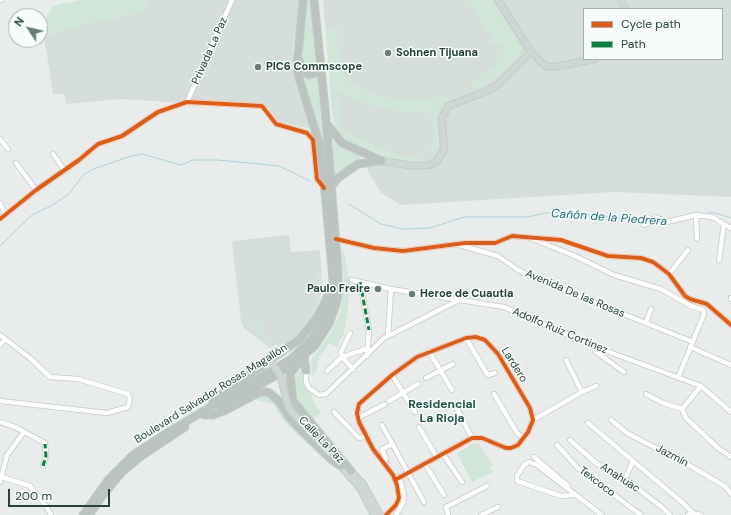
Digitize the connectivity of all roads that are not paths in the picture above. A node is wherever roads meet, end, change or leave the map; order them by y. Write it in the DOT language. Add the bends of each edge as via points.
graph roads {
  1 [pos="232,0"];
  2 [pos="303,0"];
  3 [pos="314,0"];
  4 [pos="498,0"];
  5 [pos="531,52"];
  6 [pos="297,54"];
  7 [pos="589,60"];
  8 [pos="321,62"];
  9 [pos="187,102"];
  10 [pos="326,124"];
  11 [pos="0,139"];
  12 [pos="8,149"];
  13 [pos="53,154"];
  14 [pos="382,161"];
  15 [pos="16,163"];
  16 [pos="65,171"];
  17 [pos="328,188"];
  18 [pos="36,190"];
  19 [pos="0,203"];
  20 [pos="6,214"];
  21 [pos="696,215"];
  22 [pos="0,219"];
  23 [pos="724,224"];
  24 [pos="644,225"];
  25 [pos="731,228"];
  26 [pos="527,237"];
  27 [pos="336,239"];
  28 [pos="697,239"];
  29 [pos="459,245"];
  30 [pos="688,250"];
  31 [pos="719,260"];
  32 [pos="669,274"];
  33 [pos="333,280"];
  34 [pos="352,280"];
  35 [pos="360,282"];
  36 [pos="391,289"];
  37 [pos="459,300"];
  38 [pos="651,309"];
  39 [pos="646,323"];
  40 [pos="731,325"];
  41 [pos="350,333"];
  42 [pos="0,335"];
  43 [pos="388,336"];
  44 [pos="466,338"];
  45 [pos="5,339"];
  46 [pos="693,342"];
  47 [pos="0,345"];
  48 [pos="593,346"];
  49 [pos="690,347"];
  50 [pos="0,349"];
  51 [pos="366,349"];
  52 [pos="430,354"];
  53 [pos="304,356"];
  54 [pos="367,356"];
  55 [pos="342,357"];
  56 [pos="566,360"];
  57 [pos="272,362"];
  58 [pos="453,364"];
  59 [pos="731,364"];
  60 [pos="297,366"];
  61 [pos="353,369"];
  62 [pos="327,371"];
  63 [pos="440,371"];
  64 [pos="306,372"];
  65 [pos="624,372"];
  66 [pos="495,373"];
  67 [pos="393,377"];
  68 [pos="426,378"];
  69 [pos="678,378"];
  70 [pos="418,384"];
  71 [pos="596,386"];
  72 [pos="701,386"];
  73 [pos="452,390"];
  74 [pos="582,392"];
  75 [pos="403,393"];
  76 [pos="494,394"];
  77 [pos="646,394"];
  78 [pos="0,401"];
  79 [pos="455,405"];
  80 [pos="682,409"];
  81 [pos="334,412"];
  82 [pos="415,412"];
  83 [pos="731,412"];
  84 [pos="196,415"];
  85 [pos="204,415"];
  86 [pos="358,418"];
  87 [pos="533,420"];
  88 [pos="611,420"];
  89 [pos="0,422"];
  90 [pos="588,423"];
  91 [pos="382,425"];
  92 [pos="419,427"];
  93 [pos="24,432"];
  94 [pos="367,436"];
  95 [pos="472,438"];
  96 [pos="524,438"];
  97 [pos="570,440"];
  98 [pos="391,445"];
  99 [pos="557,445"];
  100 [pos="331,452"];
  101 [pos="443,454"];
  102 [pos="534,457"];
  103 [pos="731,457"];
  104 [pos="437,458"];
  105 [pos="633,461"];
  106 [pos="384,464"];
  107 [pos="425,464"];
  108 [pos="43,466"];
  109 [pos="341,466"];
  110 [pos="351,471"];
  111 [pos="408,474"];
  112 [pos="2,476"];
  113 [pos="396,478"];
  114 [pos="625,479"];
  115 [pos="0,482"];
  116 [pos="462,482"];
  117 [pos="487,486"];
  118 [pos="574,494"];
  119 [pos="731,494"];
  120 [pos="444,495"];
  121 [pos="424,502"];
  122 [pos="399,507"];
  123 [pos="498,507"];
  124 [pos="692,514"];
  125 [pos="51,515"];
  126 [pos="83,515"];
  127 [pos="89,515"];
  128 [pos="374,515"];
  129 [pos="380,515"];
  130 [pos="386,515"];
  131 [pos="396,515"];
  132 [pos="448,515"];
  133 [pos="482,515"];
  134 [pos="602,515"];
  135 [pos="641,515"];
  136 [pos="670,515"];
  137 [pos="701,515"];
  1 -- 9 [label="street, Privada La Paz"];
  2 -- 6 [label="highway, Boulevard Salvador Rosas Magallón"];
  3 -- 8 [label="highway, Boulevard Salvador Rosas Magallón"];
  4 -- 5 [label="main road"];
  5 -- 7 [label="main road" via="541,63 550,67"];
  5 -- 14 [label="main road" via="496,86 448,106 442,118 444,150 436,162 415,166"];
  6 -- 8 [label="highway" via="307,75 316,73"];
  6 -- 17 [label="highway, Boulevard Salvador Rosas Magallón" via="299,78 319,143"];
  8 -- 10 [label="highway, Boulevard Salvador Rosas Magallón"];
  9 -- 16 [label="street" via="158,112 122,136 102,142"];
  9 -- 17 [label="street" via="262,106 276,124 307,133 313,140 318,179"];
  10 -- 14 [label="highway" via="340,141"];
  10 -- 17 [label="highway, Boulevard Salvador Rosas Magallón"];
  11 -- 12 [label="street"];
  13 -- 16 [label="street"];
  14 -- 17 [label="highway" via="358,164"];
  15 -- 18 [label="street"];
  16 -- 18 [label="street"];
  17 -- 27 [label="highway, Boulevard Salvador Rosas Magallón"];
  17 -- 33 [label="highway, Boulevard Salvador Rosas Magallón"];
  18 -- 20 [label="street"];
  19 -- 20 [label="street"];
  20 -- 22 [label="street"];
  21 -- 23 [label="street" via="712,217"];
  21 -- 24 [label="street" via="667,222 655,216"];
  21 -- 28 [label="street"];
  23 -- 25 [label="street"];
  23 -- 31 [label="street"];
  26 -- 29 [label="street" via="512,236 495,243"];
  26 -- 32 [label="street" via="560,240 608,256 647,260"];
  26 -- 46 [label="street" via="614,275 661,289 691,306 698,307 704,314"];
  27 -- 29 [label="street" via="392,251"];
  27 -- 53 [label="highway, Boulevard Salvador Rosas Magallón" via="339,283 336,305 325,332"];
  29 -- 39 [label="street, Avenida De las Rosas" via="498,256 534,278"];
  30 -- 32 [label="street"];
  32 -- 40 [label="street" via="685,296 707,304"];
  33 -- 57 [label="highway" via="322,308 307,330"];
  33 -- 84 [label="highway, Boulevard Salvador Rosas Magallón" via="326,316 307,346 291,359"];
  34 -- 35 [label="street, Adolfo Ruiz Cortinez"];
  35 -- 36 [label="street, Adolfo Ruiz Cortinez"];
  35 -- 51 [label="street" via="369,330"];
  36 -- 37 [label="street, Adolfo Ruiz Cortinez"];
  36 -- 43 [label="street"];
  37 -- 43 [label="street"];
  37 -- 48 [label="street, Adolfo Ruiz Cortinez" via="504,307"];
  38 -- 39 [label="street"];
  39 -- 46 [label="street, Avenida De las Rosas"];
  41 -- 55 [label="street" via="341,349"];
  42 -- 45 [label="street"];
  43 -- 54 [label="street"];
  44 -- 52 [label="street, Lardero"];
  44 -- 66 [label="street" via="487,374"];
  44 -- 87 [label="street, Lardero" via="476,337 485,340 498,354 530,408"];
  45 -- 47 [label="street"];
  45 -- 78 [label="street" via="50,377 78,379 128,394 130,399 128,407 105,413"];
  46 -- 49 [label="street"];
  47 -- 50 [label="street"];
  48 -- 65 [label="street" via="596,352"];
  48 -- 69 [label="street, Adolfo Ruiz Cortinez"];
  49 -- 59 [label="street"];
  49 -- 69 [label="street"];
  51 -- 54 [label="street"];
  51 -- 55 [label="street"];
  52 -- 63 [label="street"];
  52 -- 67 [label="street, Lardero" via="411,360"];
  53 -- 60 [label="highway"];
  53 -- 64 [label="highway"];
  53 -- 85 [label="highway, Boulevard Salvador Rosas Magallón" via="275,376"];
  54 -- 61 [label="street"];
  55 -- 61 [label="street"];
  55 -- 62 [label="street"];
  56 -- 74 [label="street"];
  57 -- 84 [label="highway" via="229,388"];
  57 -- 100 [label="main road, Calle La Paz, bridge" via="283,378 294,410"];
  58 -- 63 [label="street"];
  60 -- 64 [label="highway" via="301,366"];
  60 -- 110 [label="highway" via="291,371 289,378 293,401"];
  61 -- 64 [label="street" via="329,392 321,396 307,385"];
  63 -- 68 [label="street"];
  63 -- 73 [label="street"];
  67 -- 75 [label="street"];
  67 -- 86 [label="street, Lardero" via="361,400 357,408"];
  69 -- 72 [label="street, Adolfo Ruiz Cortinez"];
  70 -- 75 [label="street"];
  71 -- 74 [label="street"];
  72 -- 80 [label="street"];
  72 -- 83 [label="street, Adolfo Ruiz Cortinez"];
  74 -- 87 [label="street"];
  75 -- 82 [label="street"];
  75 -- 86 [label="street"];
  76 -- 96 [label="street" via="517,433"];
  77 -- 80 [label="street"];
  79 -- 95 [label="street"];
  80 -- 103 [label="street" via="686,418"];
  81 -- 94 [label="street" via="357,435 362,438"];
  84 -- 126 [label="highway, Boulevard Salvador Rosas Magallón" via="125,462 108,480"];
  85 -- 109 [label="highway" via="224,411 260,392 268,392 278,400 303,432"];
  85 -- 127 [label="highway, Boulevard Salvador Rosas Magallón" via="131,464 113,482"];
  86 -- 94 [label="street"];
  87 -- 96 [label="street"];
  88 -- 119 [label="street, Jazmín" via="627,433 726,487"];
  89 -- 93 [label="street"];
  90 -- 105 [label="street"];
  91 -- 98 [label="street"];
  92 -- 104 [label="street"];
  93 -- 108 [label="street" via="45,444 46,456"];
  93 -- 112 [label="street" via="8,455"];
  94 -- 106 [label="street"];
  95 -- 96 [label="street" via="482,438 506,448 518,445"];
  95 -- 101 [label="street"];
  97 -- 114 [label="street, Anahuac" via="596,463"];
  98 -- 106 [label="street" via="382,449 386,459"];
  98 -- 111 [label="street"];
  99 -- 135 [label="street, Texcoco" via="578,468"];
  100 -- 109 [label="main road, Calle La Paz"];
  100 -- 110 [label="main road, Calle La Paz"];
  101 -- 104 [label="street"];
  101 -- 116 [label="street"];
  102 -- 118 [label="street"];
  104 -- 107 [label="street"];
  105 -- 114 [label="street"];
  105 -- 124 [label="street" via="684,503"];
  106 -- 113 [label="street"];
  107 -- 111 [label="street"];
  107 -- 120 [label="street"];
  109 -- 128 [label="main road, Calle La Paz" via="360,488"];
  110 -- 129 [label="main road, Calle La Paz" via="366,489"];
  111 -- 113 [label="street"];
  111 -- 121 [label="street"];
  112 -- 115 [label="street"];
  112 -- 125 [label="street" via="30,486"];
  113 -- 122 [label="street" via="404,496"];
  114 -- 136 [label="street, Anahuac"];
  117 -- 132 [label="street" via="448,506"];
  118 -- 118 [label="street" via="561,496 517,481 519,470 529,462 538,465"];
  118 -- 134 [label="street"];
  122 -- 130 [label="street"];
  122 -- 131 [label="street"];
  123 -- 133 [label="street"];
  124 -- 137 [label="street"];
}
